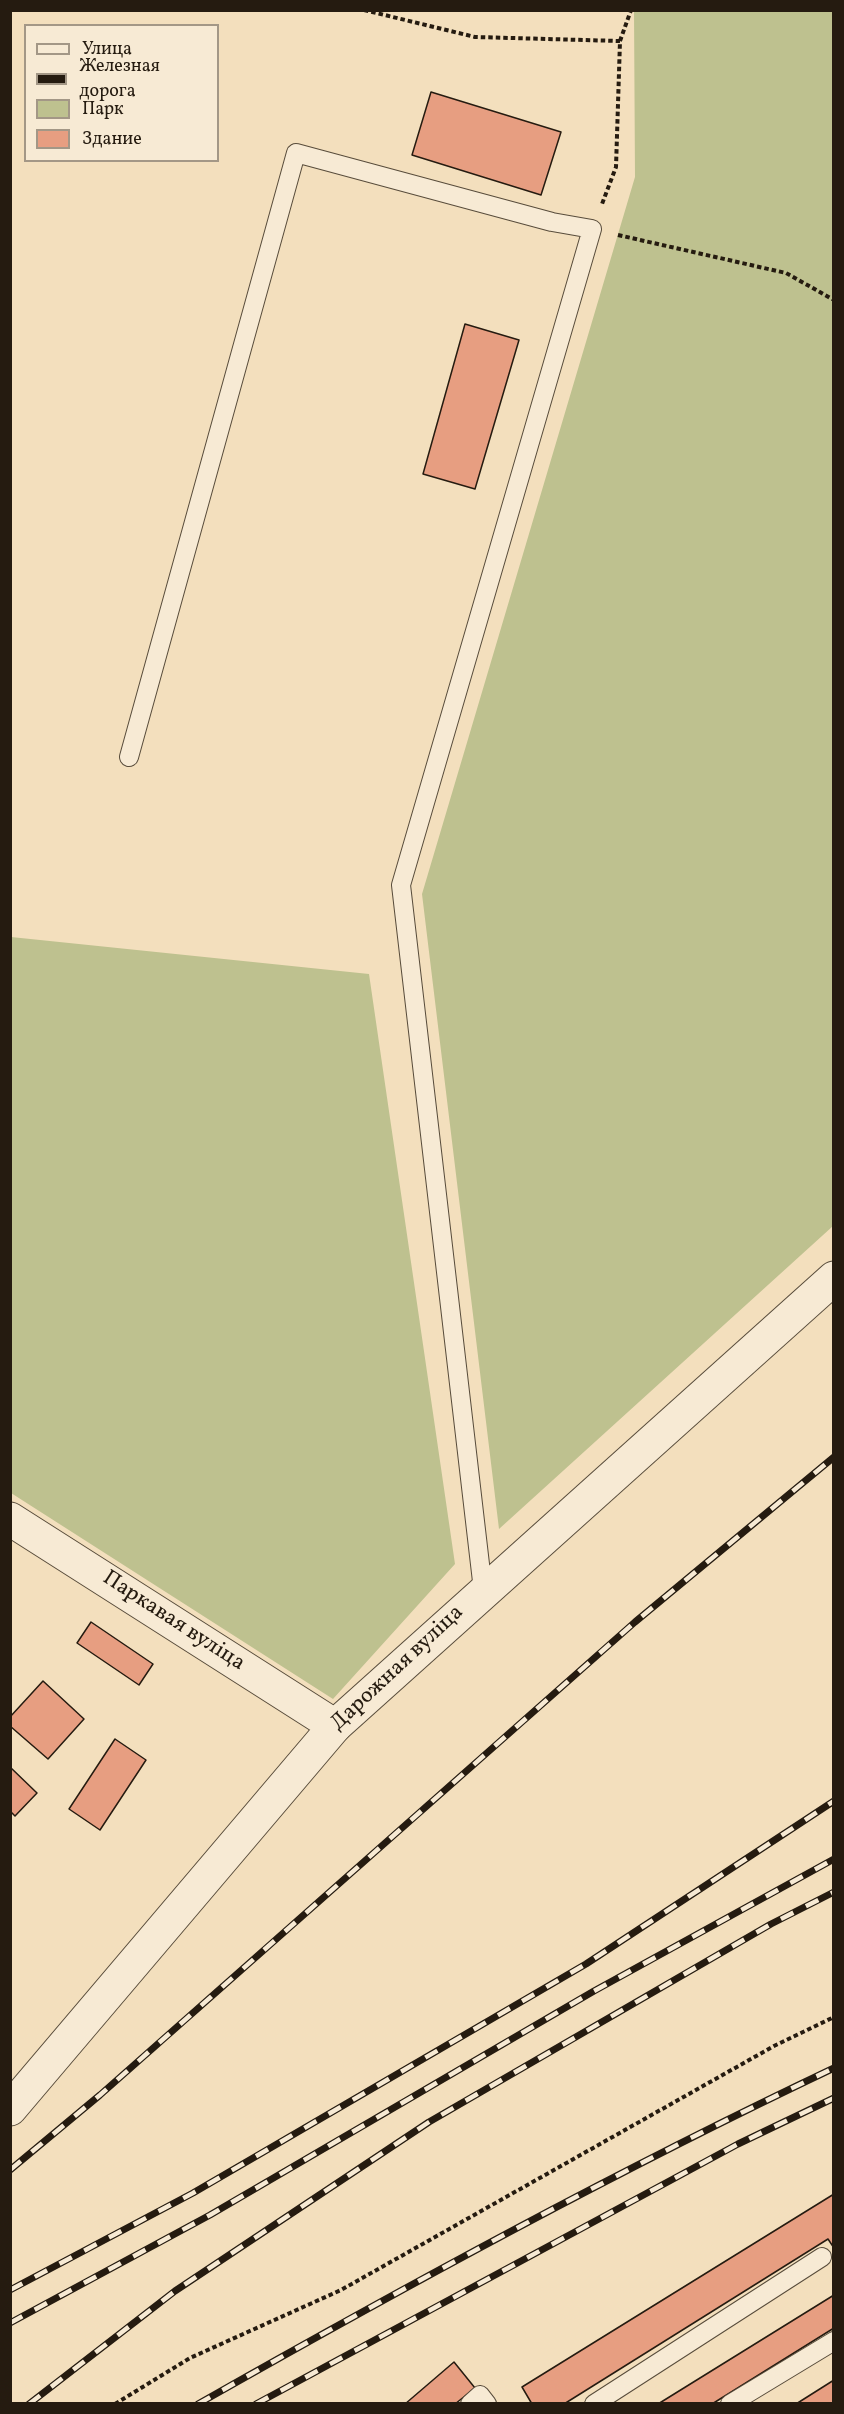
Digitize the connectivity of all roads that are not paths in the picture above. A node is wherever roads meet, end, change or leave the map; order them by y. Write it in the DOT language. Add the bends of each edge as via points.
graph roads {
  1 [pos="129,757"];
  2 [pos="834,1278"];
  3 [pos="10,1519"];
  4 [pos="483,1590"];
  5 [pos="335,1726"];
  6 [pos="10,2109"];
  7 [pos="822,2258"];
  8 [pos="834,2341"];
  9 [pos="470,2403"];
  10 [pos="487,2403"];
  11 [pos="594,2403"];
  12 [pos="730,2403"];
  1 -- 4 [label="lane" via="296,153 552,222 592,229 401,885"];
  2 -- 4 [label="street, Дарожная вуліца"];
  3 -- 5 [label="street, Паркавая вуліца"];
  4 -- 5 [label="street, Дарожная вуліца"];
  5 -- 6 [label="street, Дарожная вуліца"];
  7 -- 11 [label="lane"];
  8 -- 12 [label="lane"];
  9 -- 10 [label="lane" via="480,2395"];
}
